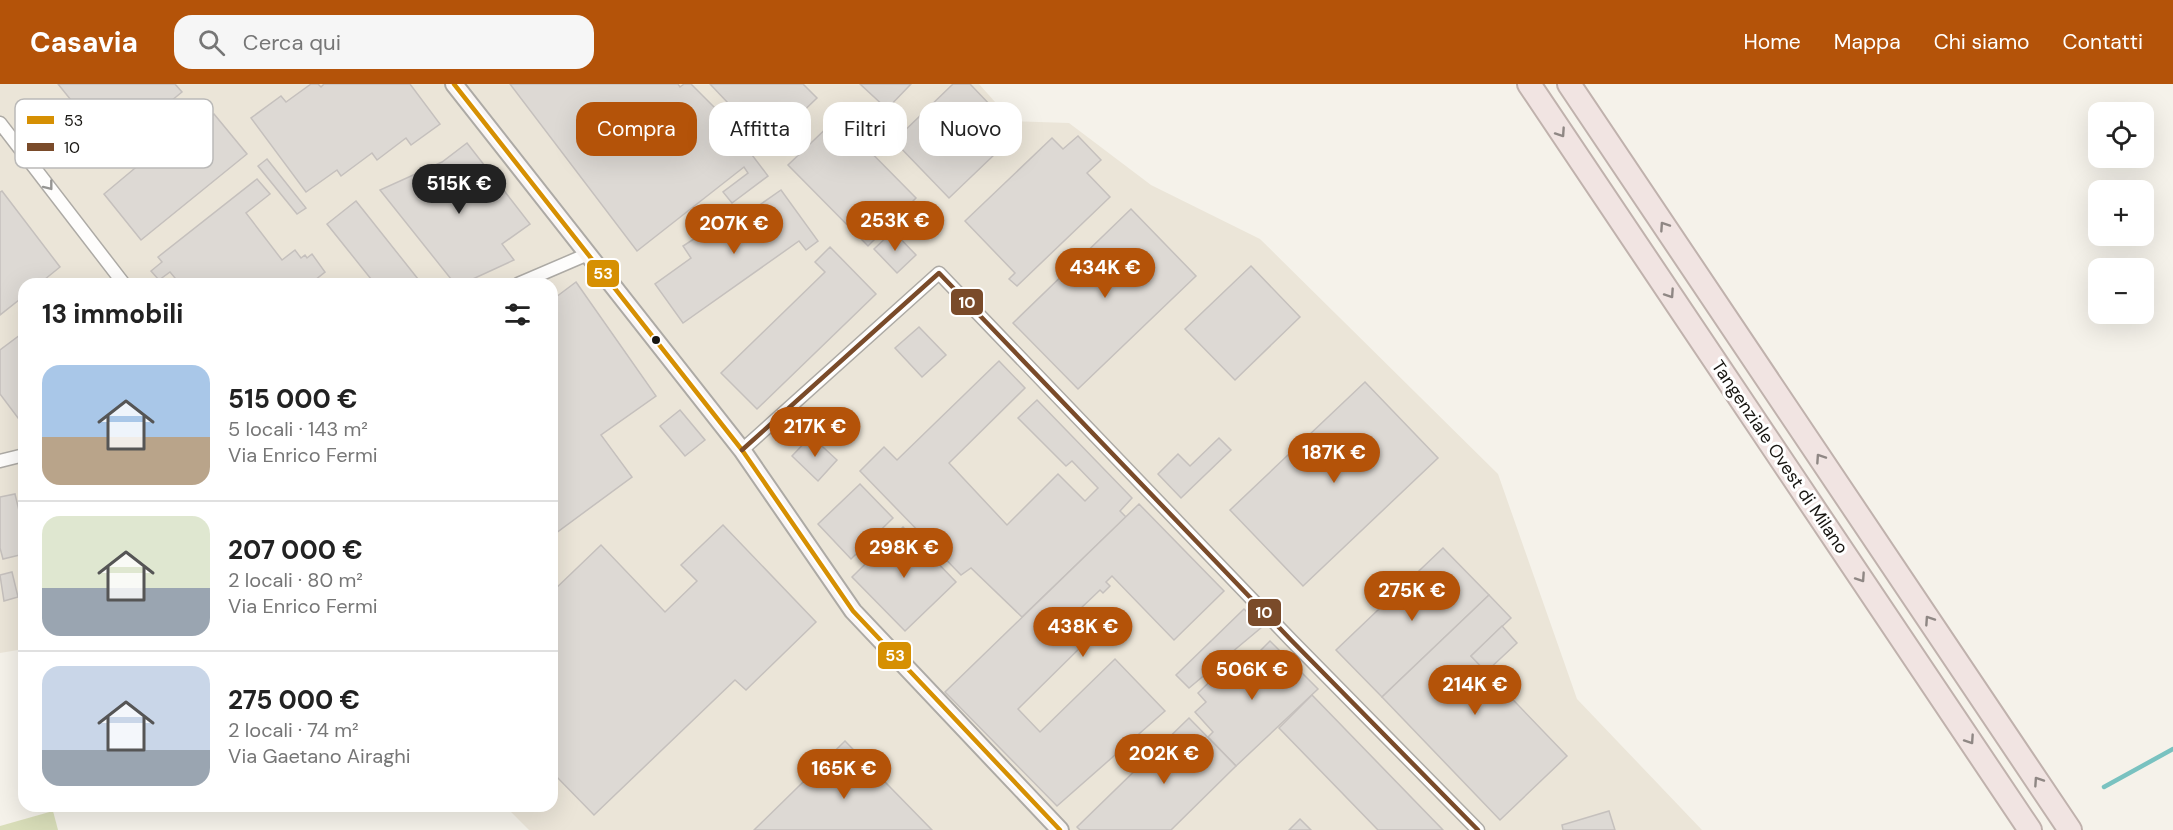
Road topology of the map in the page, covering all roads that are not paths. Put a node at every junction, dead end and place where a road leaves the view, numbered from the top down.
1 (454, 84) edge
2 (1529, 84) edge
3 (1569, 84) edge
4 (0, 123) edge
5 (15, 142) edge
6 (35, 168) edge
7 (588, 254) junction
8 (119, 278) edge
9 (532, 278) edge
10 (742, 450) junction
11 (18, 456) edge
12 (0, 461) edge
13 (1060, 830) edge
14 (1478, 830) edge
15 (2030, 830) edge
16 (2070, 830) edge

1 - 7 street
2 -> 15 highway, Tangenziale Ovest di Milano
16 -> 3 highway, Tangenziale Ovest di Milano
4 -> 5 street
6 -> 8 street
7 - 9 street
7 - 10 street
10 - 13 street
10 - 14 street
11 - 12 street

